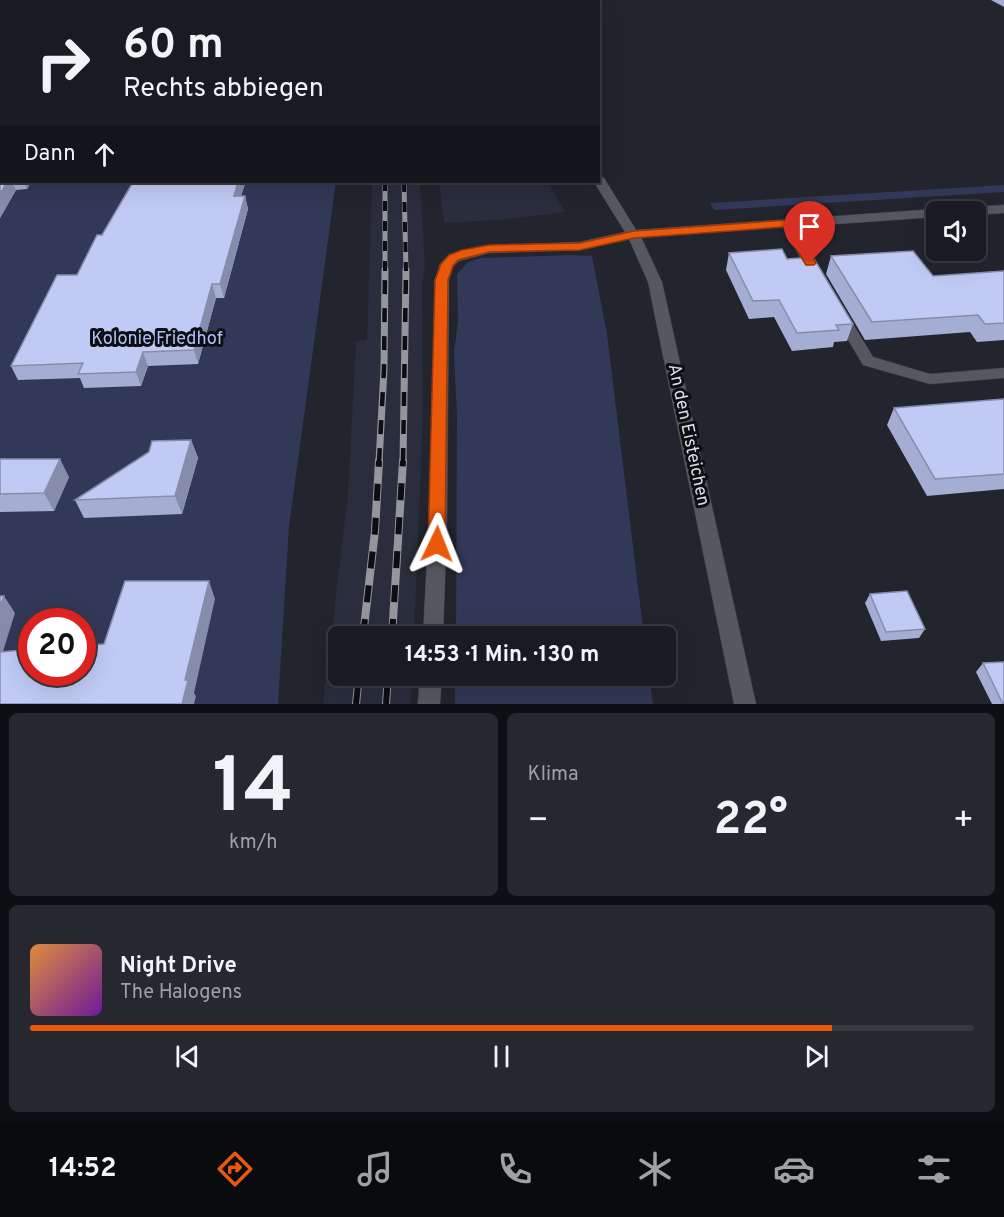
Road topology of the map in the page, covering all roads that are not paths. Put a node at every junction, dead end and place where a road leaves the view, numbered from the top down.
1 (600, 181) edge
2 (1004, 209) edge
3 (986, 210) edge
4 (926, 214) edge
5 (787, 223) junction
6 (634, 234) junction
7 (1004, 373) edge
8 (433, 626) edge
9 (430, 686) edge
10 (429, 704) edge
11 (745, 704) edge

1 - 6 street, An den Eisteichen
2 - 3 street
4 - 5 street
5 - 6 street
5 - 7 street
6 - 8 street
6 - 11 street, An den Eisteichen
9 - 10 street

